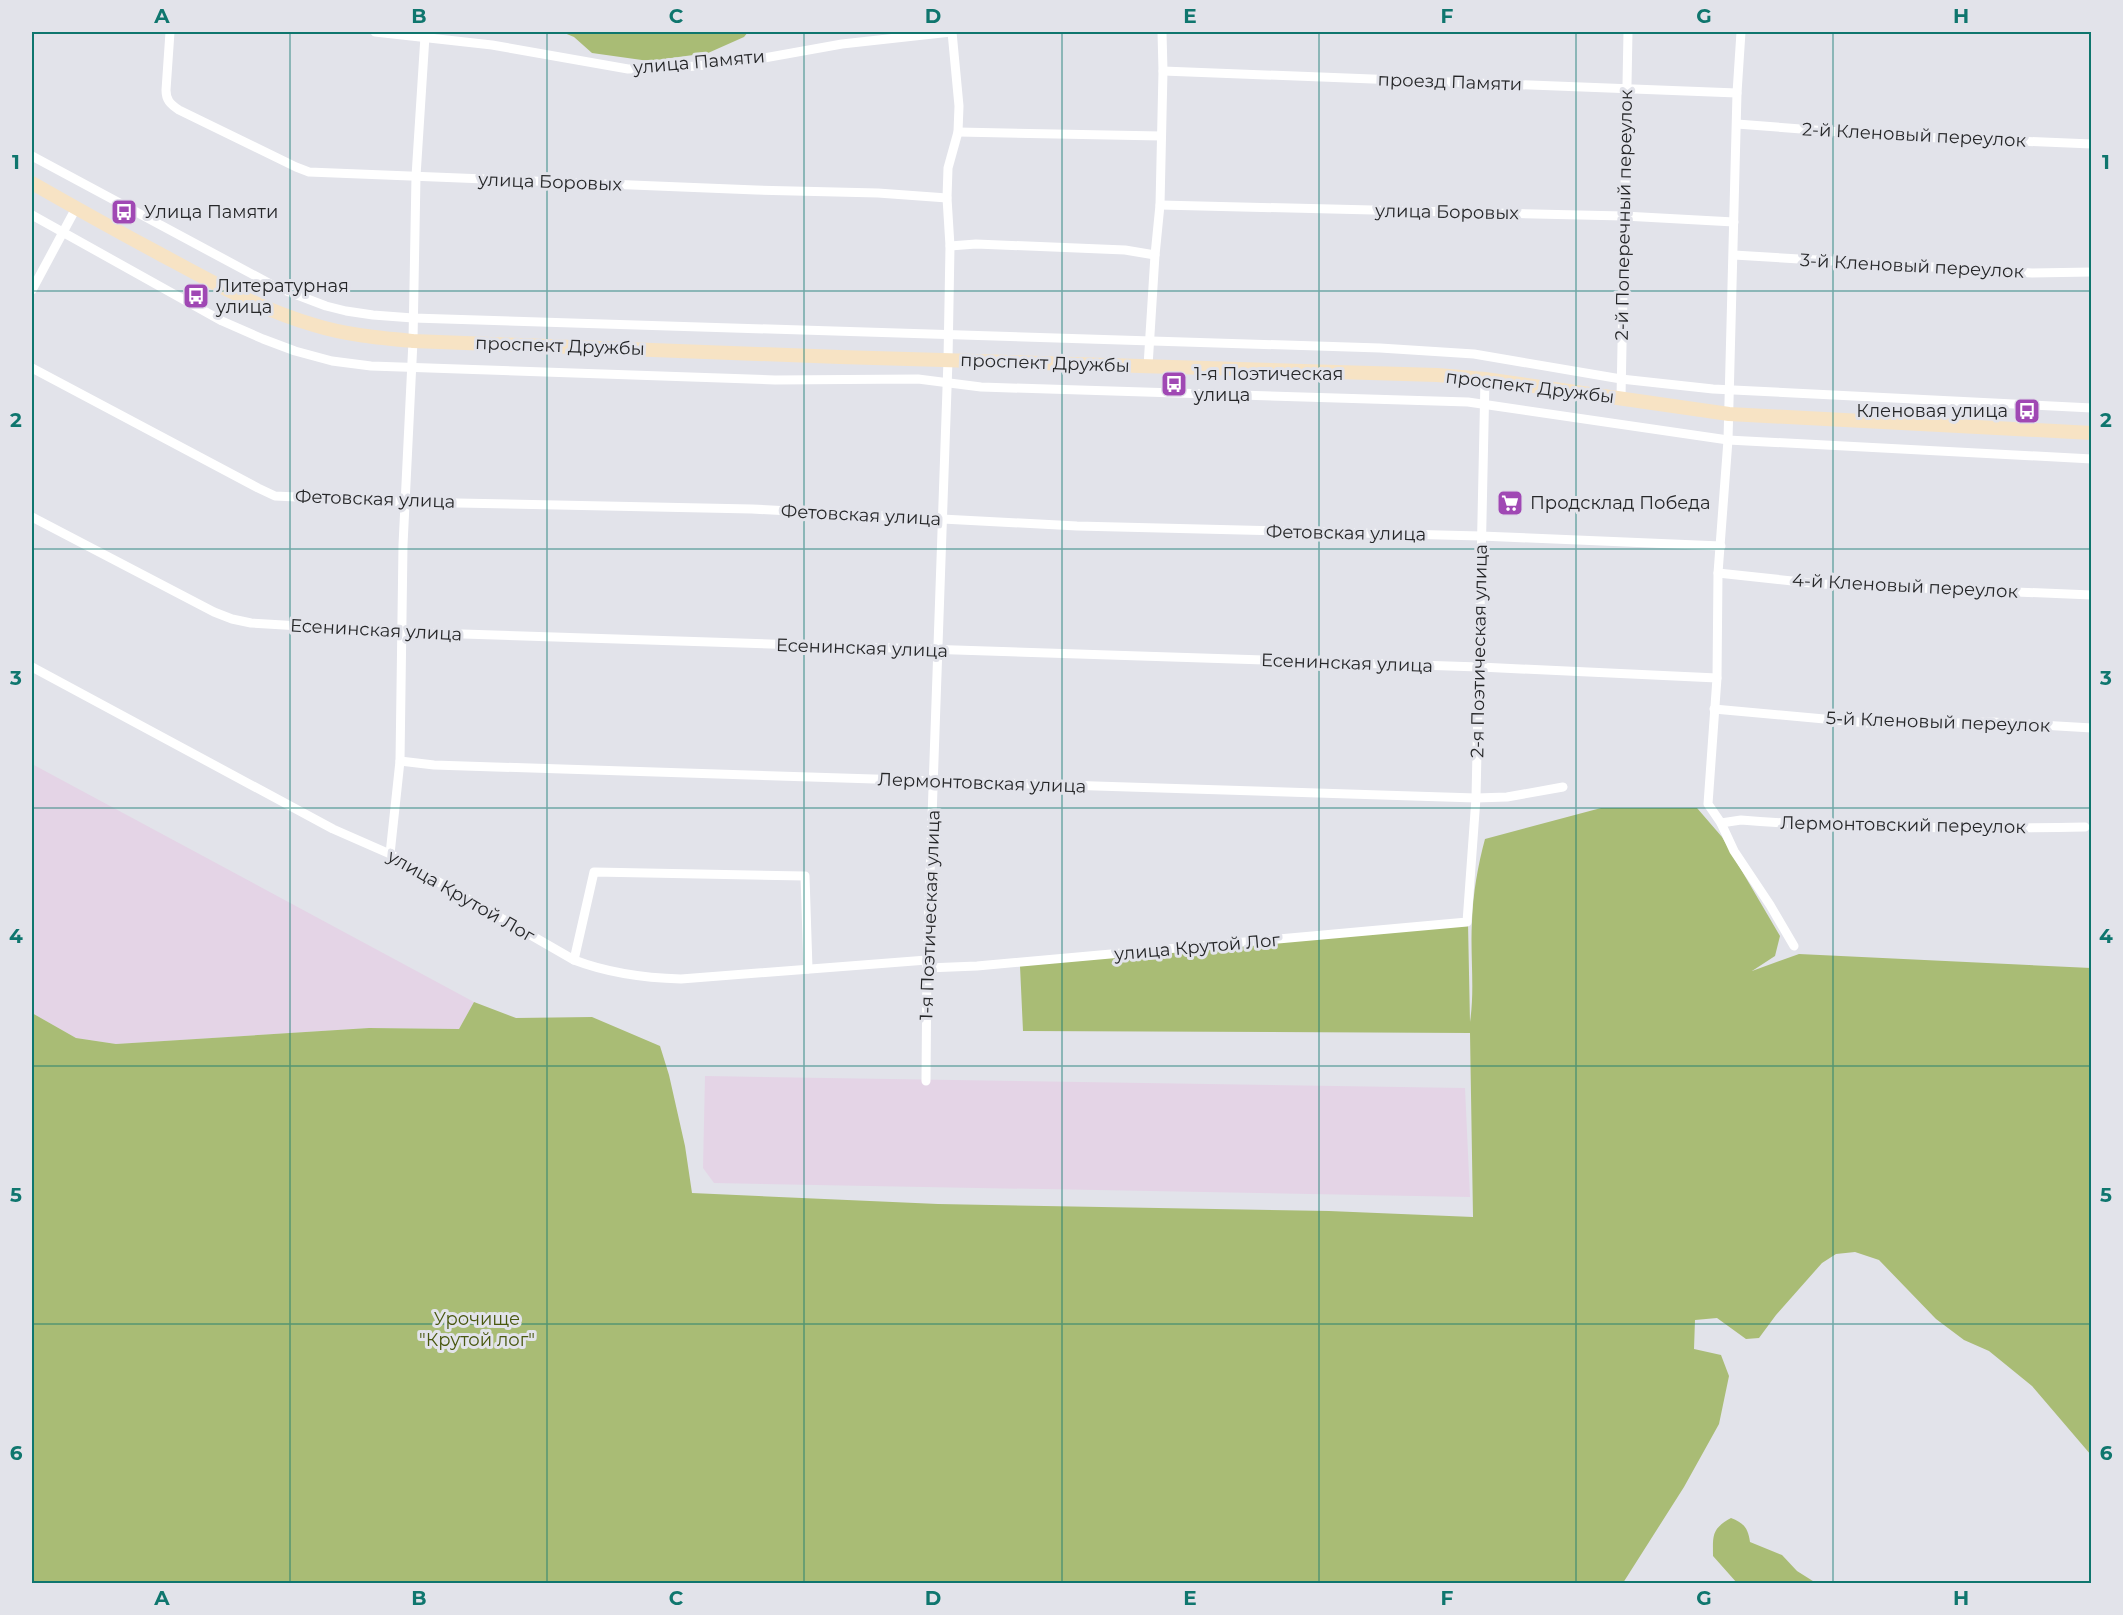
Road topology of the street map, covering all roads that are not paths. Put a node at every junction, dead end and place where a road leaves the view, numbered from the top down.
1 (171, 32) edge
2 (375, 32) edge
3 (952, 32) edge
4 (1162, 32) edge
5 (1628, 32) edge
6 (1741, 32) edge
7 (425, 36) junction
8 (1163, 71) junction
9 (1626, 88) junction
10 (1737, 93) junction
11 (1737, 124) junction
12 (957, 132) junction
13 (1161, 136) junction
14 (2091, 144) edge
15 (32, 156) edge
16 (416, 177) junction
17 (32, 183) edge
18 (947, 198) junction
19 (1160, 205) junction
20 (76, 208) junction
21 (32, 216) edge
22 (1624, 216) junction
23 (1734, 222) junction
24 (63, 232) junction
25 (950, 246) junction
26 (1155, 255) junction
27 (1734, 255) junction
28 (2091, 272) edge
29 (32, 290) edge
30 (412, 318) junction
31 (949, 334) junction
32 (413, 341) junction
33 (1150, 341) junction
34 (948, 360) junction
35 (1148, 366) junction
36 (32, 368) edge
37 (411, 369) junction
38 (1485, 379) junction
39 (1621, 379) junction
40 (947, 382) junction
41 (1729, 390) junction
42 (1621, 398) junction
43 (1484, 404) junction
44 (2091, 408) edge
45 (1729, 414) junction
46 (2091, 433) edge
47 (1728, 440) junction
48 (2091, 459) edge
49 (405, 502) junction
50 (32, 517) edge
51 (943, 519) junction
52 (1482, 536) junction
53 (1721, 546) junction
54 (1718, 573) junction
55 (2091, 595) edge
56 (401, 632) junction
57 (939, 650) junction
58 (1480, 667) junction
59 (32, 668) edge
60 (1717, 678) junction
61 (1714, 709) junction
62 (2091, 728) edge
63 (400, 761) junction
64 (934, 782) junction
65 (1563, 787) dead end
66 (1476, 798) junction
67 (1721, 823) junction
68 (2085, 827) dead end
69 (390, 854) junction
70 (1467, 922) joint
71 (1794, 946) dead end
72 (574, 960) junction
73 (927, 964) junction
74 (808, 969) junction
75 (926, 1081) dead end

1 - 16 street, улица Боровых
2 - 7 street, улица Памяти
3 - 7 street, улица Памяти
3 - 12 street, 1-я Поэтическая улица
4 - 8 street
5 - 9 street, 2-й Поперечный переулок
6 - 10 street
7 - 16 street
8 - 9 street, проезд Памяти
8 - 13 street
9 - 10 street, проезд Памяти
9 - 22 street, 2-й Поперечный переулок
10 - 11 street
11 - 14 street, 2-й Кленовый переулок
11 - 23 street
12 - 13 street
12 - 18 street, 1-я Поэтическая улица
13 - 19 street
15 - 30 street
16 - 18 street, улица Боровых
16 - 30 street
17 - 20 main road, проспект Дружбы
18 - 25 street, 1-я Поэтическая улица
19 - 22 street, улица Боровых
19 - 26 street
20 - 24 street
20 - 32 main road, проспект Дружбы
21 - 24 street
22 - 23 street, улица Боровых
22 - 39 street, 2-й Поперечный переулок
23 - 27 street
24 - 29 street
24 - 37 street
25 - 26 street
25 - 31 street, 1-я Поэтическая улица
26 - 33 street
27 - 28 street, 3-й Кленовый переулок
27 - 41 street
30 - 31 street
30 - 32 street
31 - 33 street
31 - 34 street, 1-я Поэтическая улица
32 - 34 main road, проспект Дружбы
32 - 37 street
33 - 35 street
33 - 39 street
34 - 35 main road, проспект Дружбы
34 - 40 street, 1-я Поэтическая улица
35 - 38 main road, проспект Дружбы
36 - 49 street, Фетовская улица
37 - 40 street
37 - 49 street
38 - 42 main road, проспект Дружбы
38 - 43 street, 2-я Поэтическая улица
39 - 41 street
39 - 42 street, 2-й Поперечный переулок
40 - 43 street
40 - 51 street, 1-я Поэтическая улица
41 - 44 street
41 - 45 street
42 - 45 main road, проспект Дружбы
43 - 47 street
43 - 52 street, 2-я Поэтическая улица
45 - 46 main road, проспект Дружбы
45 - 47 street
47 - 48 street
47 - 53 street
49 - 51 street, Фетовская улица
49 - 56 street
50 - 56 street, Есенинская улица
51 - 52 street, Фетовская улица
51 - 57 street, 1-я Поэтическая улица
52 - 53 street, Фетовская улица
52 - 58 street, 2-я Поэтическая улица
53 - 54 street
54 - 55 street, 4-й Кленовый переулок
54 - 60 street
56 - 57 street, Есенинская улица
56 - 63 street
57 - 58 street, Есенинская улица
57 - 64 street, 1-я Поэтическая улица
58 - 60 street, Есенинская улица
58 - 66 street, 2-я Поэтическая улица
59 - 69 street, улица Крутой Лог
60 - 61 street
61 - 62 street, 5-й Кленовый переулок
61 - 67 street
63 - 64 street, Лермонтовская улица
63 - 69 street
64 - 66 street, Лермонтовская улица
64 - 73 street, 1-я Поэтическая улица
65 - 66 street, Лермонтовская улица
66 - 70 street, 2-я Поэтическая улица
67 - 68 street, Лермонтовский переулок
67 - 71 street
69 - 72 street, улица Крутой Лог
70 - 73 street, улица Крутой Лог
72 - 74 street, улица Крутой Лог
72 - 74 street
73 - 74 street, улица Крутой Лог
73 - 75 street, 1-я Поэтическая улица

